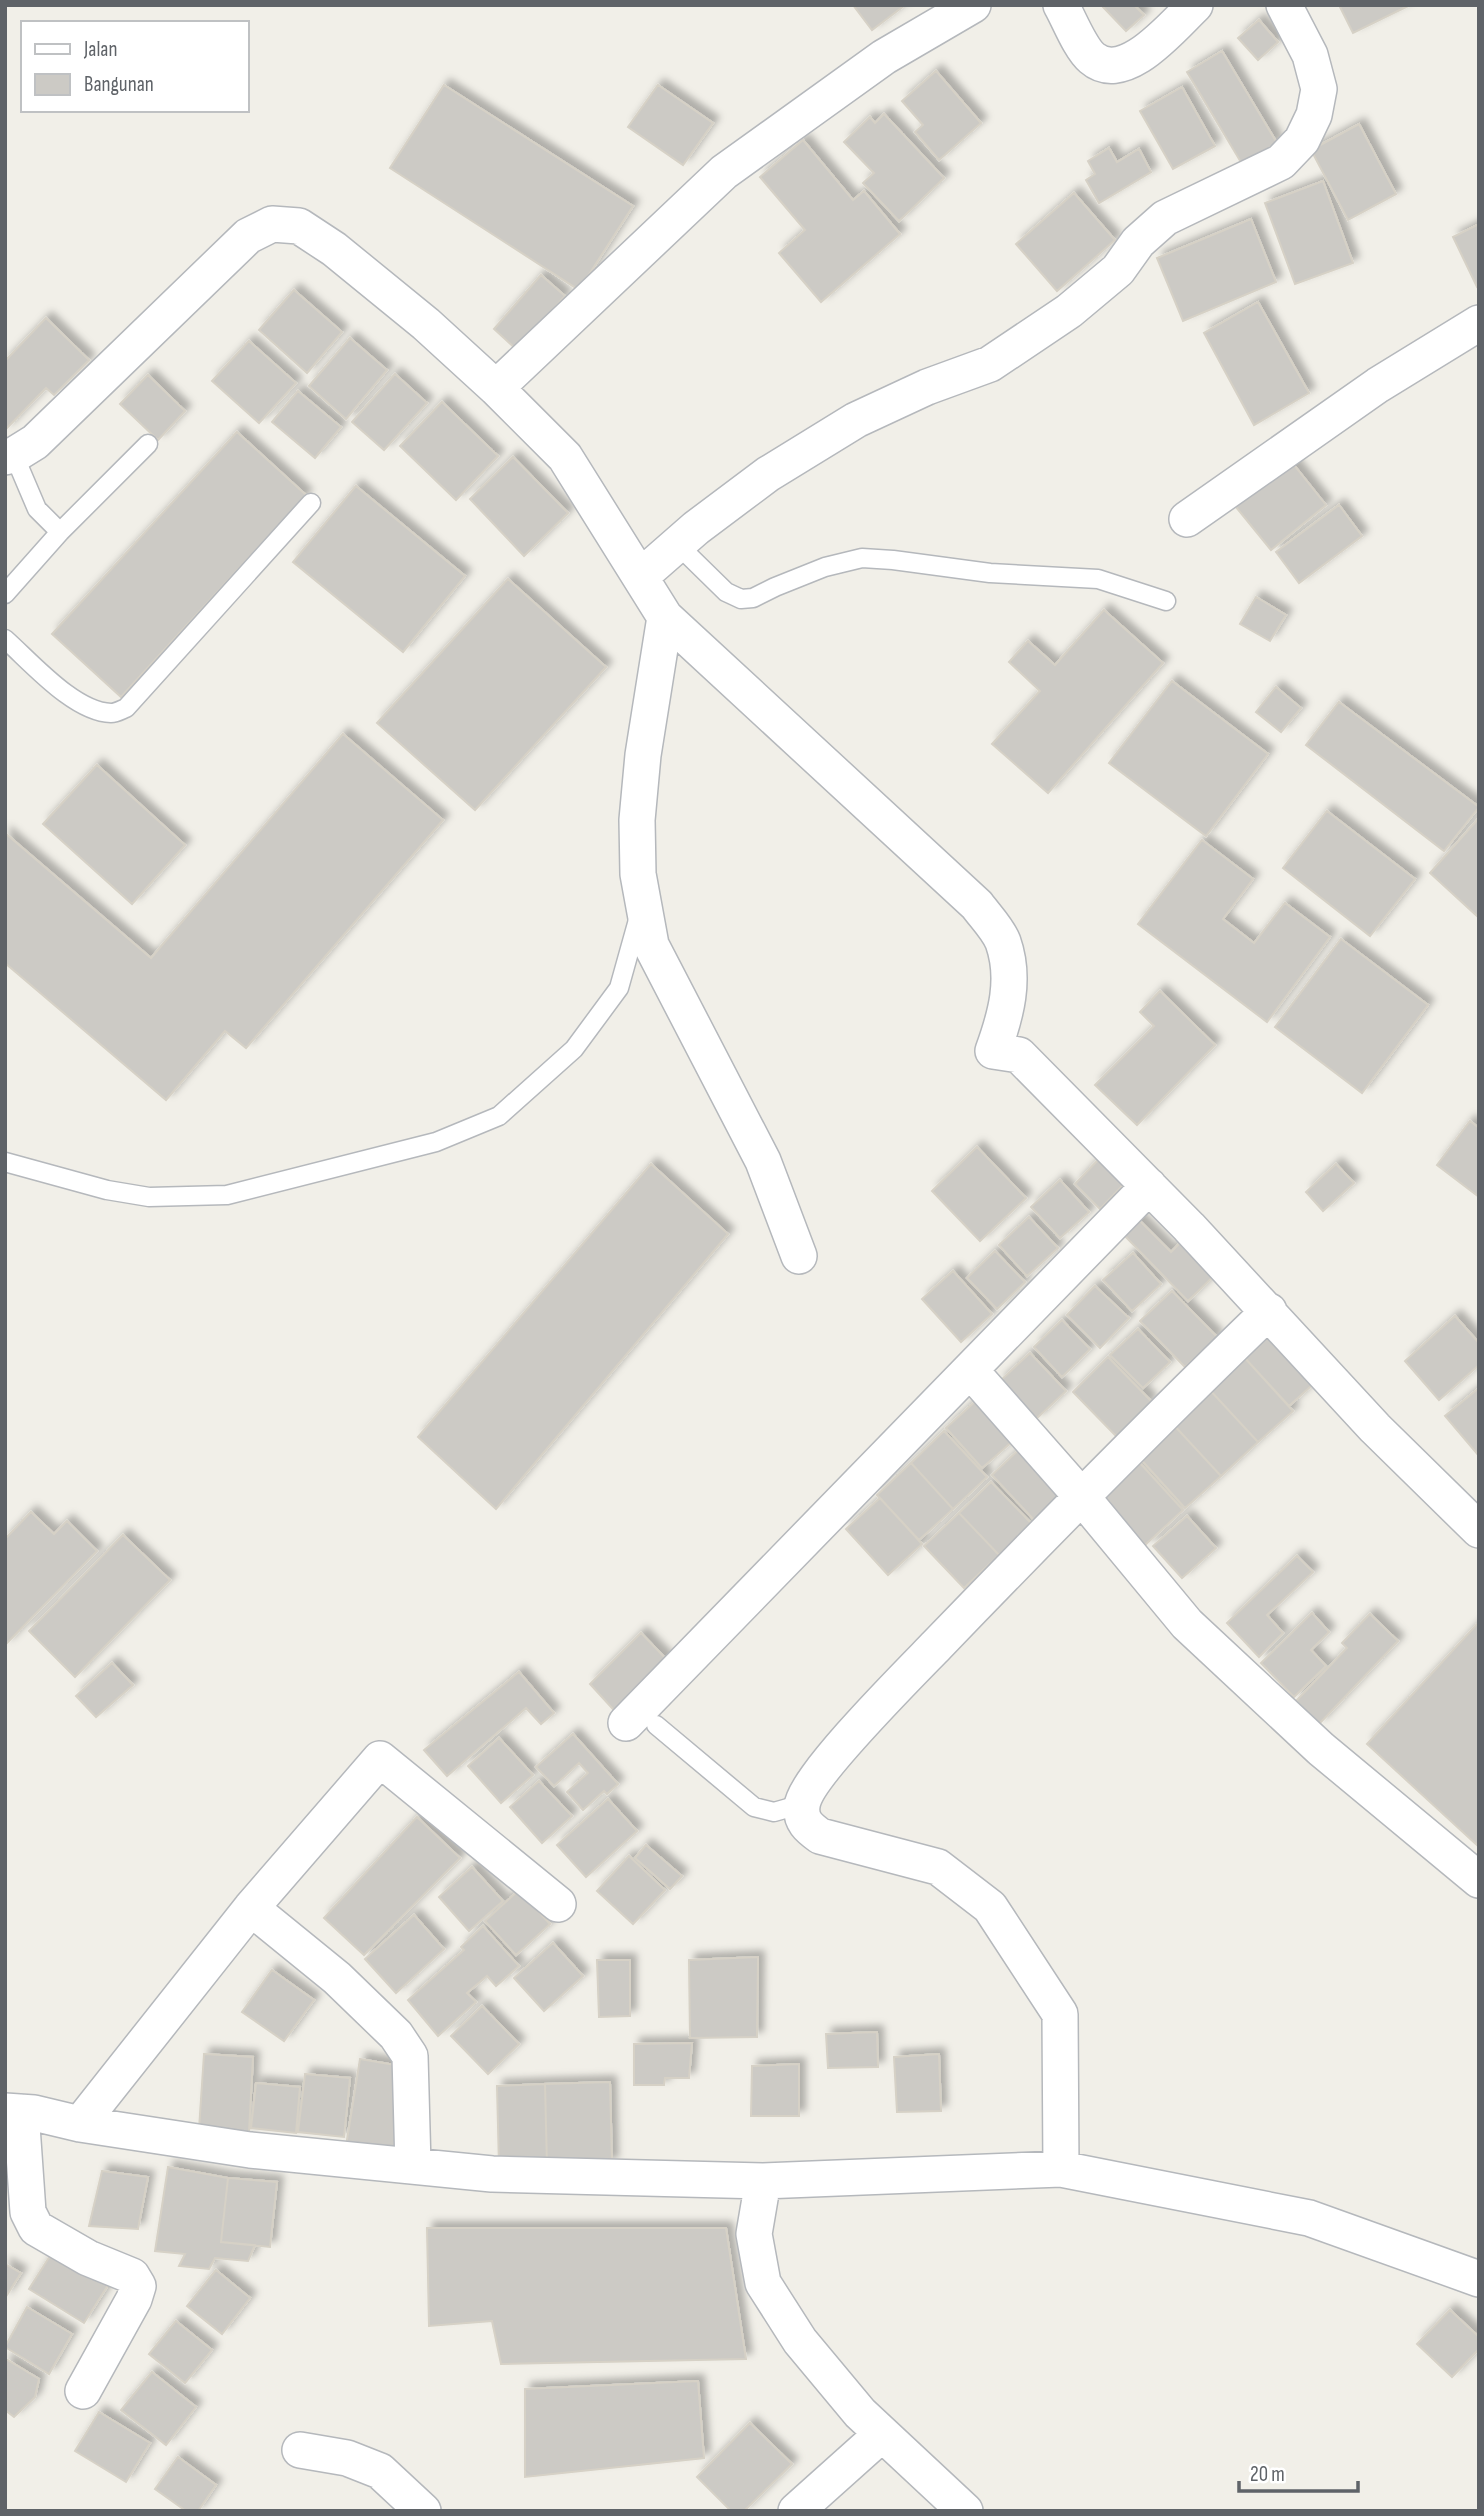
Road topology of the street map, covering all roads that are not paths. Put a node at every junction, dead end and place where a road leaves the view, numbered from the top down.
1 (973, 5) edge
2 (1061, 5) edge
3 (1195, 5) edge
4 (1284, 5) edge
5 (1479, 323) edge
6 (496, 388) junction
7 (148, 444) dead end
8 (10, 456) edge
9 (311, 503) dead end
10 (1186, 519) dead end
11 (60, 532) junction
12 (678, 545) junction
13 (640, 577) junction
14 (5, 594) edge
15 (1166, 601) dead end
16 (665, 617) junction
17 (5, 639) edge
18 (643, 903) junction
19 (5, 1161) edge
20 (1149, 1186) junction
21 (799, 1256) dead end
22 (1269, 1311) junction
23 (970, 1370) junction
24 (1081, 1496) junction
25 (1479, 1530) edge
26 (641, 1724) joint
27 (802, 1804) junction
28 (1479, 1880) edge
29 (558, 1904) dead end
30 (251, 1908) junction
31 (13, 2111) edge
32 (80, 2124) junction
33 (413, 2166) junction
34 (1061, 2169) junction
35 (763, 2181) junction
36 (15, 2187) edge
37 (1479, 2279) edge
38 (83, 2391) dead end
39 (882, 2434) junction
40 (300, 2450) dead end
41 (423, 2511) edge
42 (796, 2511) edge
43 (965, 2511) edge

1 - 6 street
2 - 3 street
4 - 12 street
5 - 10 street
6 - 8 street
6 - 13 street
7 - 11 lane
8 - 11 lane
9 - 17 lane
11 - 14 lane
12 - 13 street
12 - 15 lane
13 - 16 street
16 - 18 street
16 - 20 street
18 - 19 lane
18 - 21 street
20 - 22 street
20 - 23 street
22 - 24 street
22 - 25 street
23 - 24 street
23 - 26 street
24 - 27 street
24 - 28 street
26 - 27 lane
27 - 34 street
29 - 30 street
30 - 32 street
30 - 33 street
31 - 32 street
31 - 36 street
32 - 33 street
33 - 35 street
34 - 35 street
34 - 37 street
35 - 39 street
36 - 38 street
39 - 42 street
39 - 43 street
40 - 41 street

